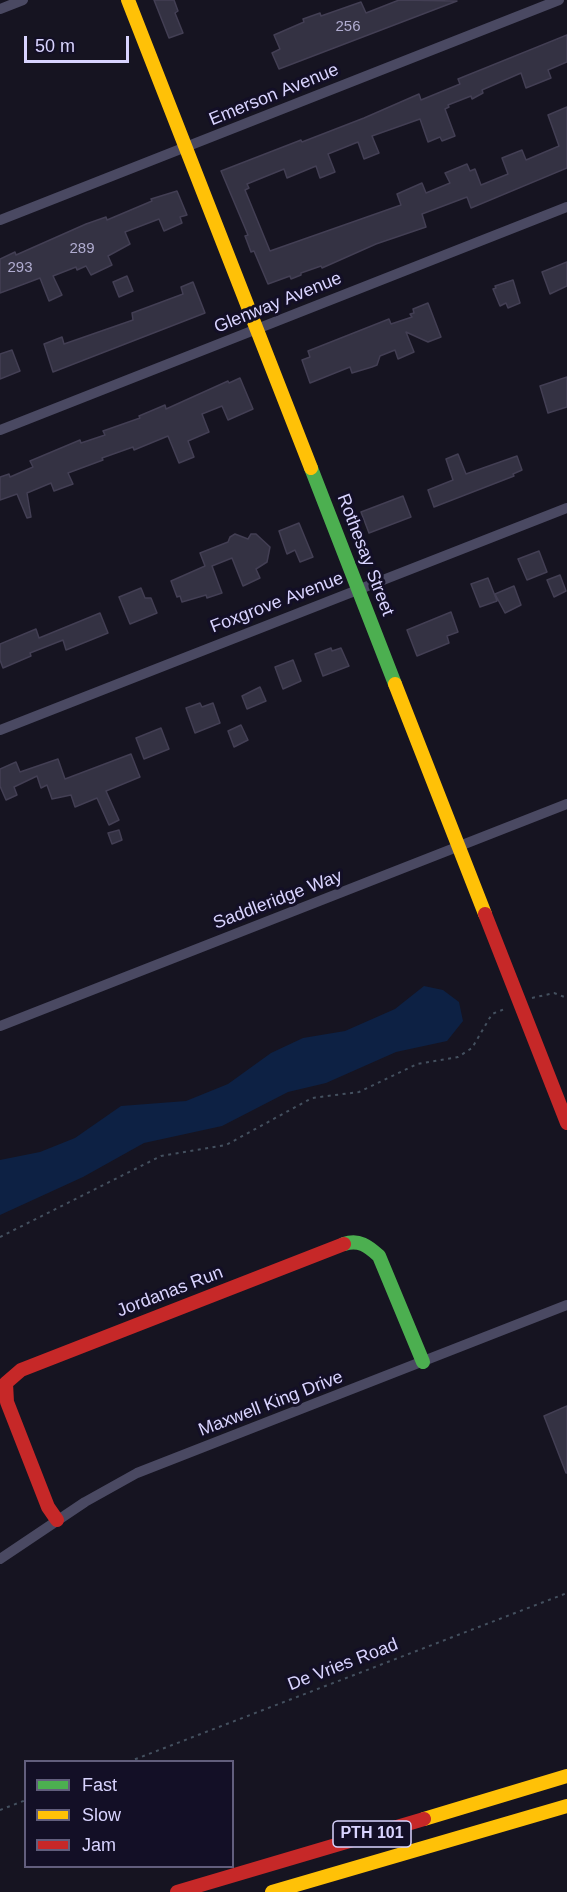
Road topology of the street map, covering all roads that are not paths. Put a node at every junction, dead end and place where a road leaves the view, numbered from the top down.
1 (23, 0) edge
2 (128, 0) edge
3 (559, 0) edge
4 (0, 9) edge
5 (186, 148) junction
6 (567, 207) edge
7 (0, 220) edge
8 (257, 329) junction
9 (0, 430) edge
10 (567, 508) edge
11 (359, 589) junction
12 (0, 730) edge
13 (567, 804) edge
14 (458, 847) junction
15 (0, 1026) edge
16 (567, 1123) edge
17 (567, 1305) edge
18 (423, 1362) junction
19 (57, 1520) junction
20 (0, 1559) edge
21 (567, 1776) edge
22 (567, 1806) edge
23 (177, 1892) edge
24 (272, 1892) edge

1 - 4 street
2 - 5 main road, Rothesay Street
3 - 5 street, Emerson Avenue
5 - 7 street, Emerson Avenue
5 - 8 main road, Rothesay Street
6 - 8 street, Glenway Avenue
8 - 9 street, Glenway Avenue
8 - 11 main road, Rothesay Street
10 - 11 street, Foxgrove Avenue
11 - 12 street, Foxgrove Avenue
11 - 14 main road, Rothesay Street
13 - 14 street, Saddleridge Way
14 - 15 street, Saddleridge Way
14 - 16 main road, Rothesay Street
17 - 18 street, Maxwell King Drive
18 - 19 street, Maxwell King Drive
18 - 19 main road, Jordanas Run
19 - 20 street, Maxwell King Drive
21 - 23 main road, PTH 101
22 - 24 main road, PTH 101

